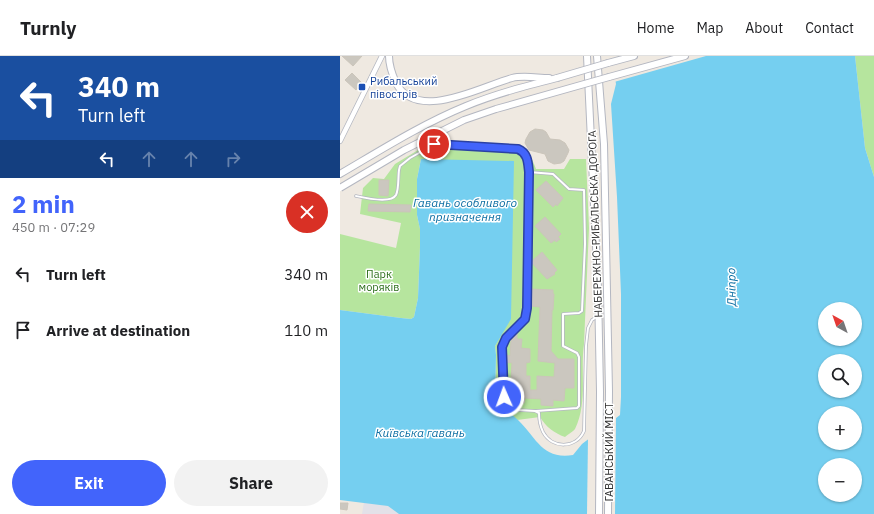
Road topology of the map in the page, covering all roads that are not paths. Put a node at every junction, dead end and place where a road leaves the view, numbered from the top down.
1 (382, 56) edge
2 (389, 56) edge
3 (588, 56) edge
4 (597, 56) edge
5 (634, 56) edge
6 (685, 56) edge
7 (557, 78) junction
8 (340, 141) edge
9 (529, 172) junction
10 (340, 174) edge
11 (340, 188) edge
12 (356, 196) dead end
13 (599, 316) junction
14 (609, 391) joint
15 (600, 392) joint
16 (535, 411) junction
17 (599, 514) edge
18 (608, 514) edge

1 - 8 street
2 - 7 main road
3 - 13 main road, НАБЕРЕЖНО-РИБАЛЬСЬКА ДОРОГА
4 - 14 main road, НАБЕРЕЖНО-РИБАЛЬСЬКА ДОРОГА
5 - 7 main road, bridge
6 - 11 main road, bridge
7 - 10 main road
9 - 12 lane
9 - 16 lane
9 - 16 lane
13 - 15 main road, НАБЕРЕЖНО-РИБАЛЬСЬКА ДОРОГА
13 - 16 lane
14 - 18 main road, ГАВАНСЬКИЙ МІСТ
15 - 17 main road, ГАВАНСЬКИЙ МІСТ

